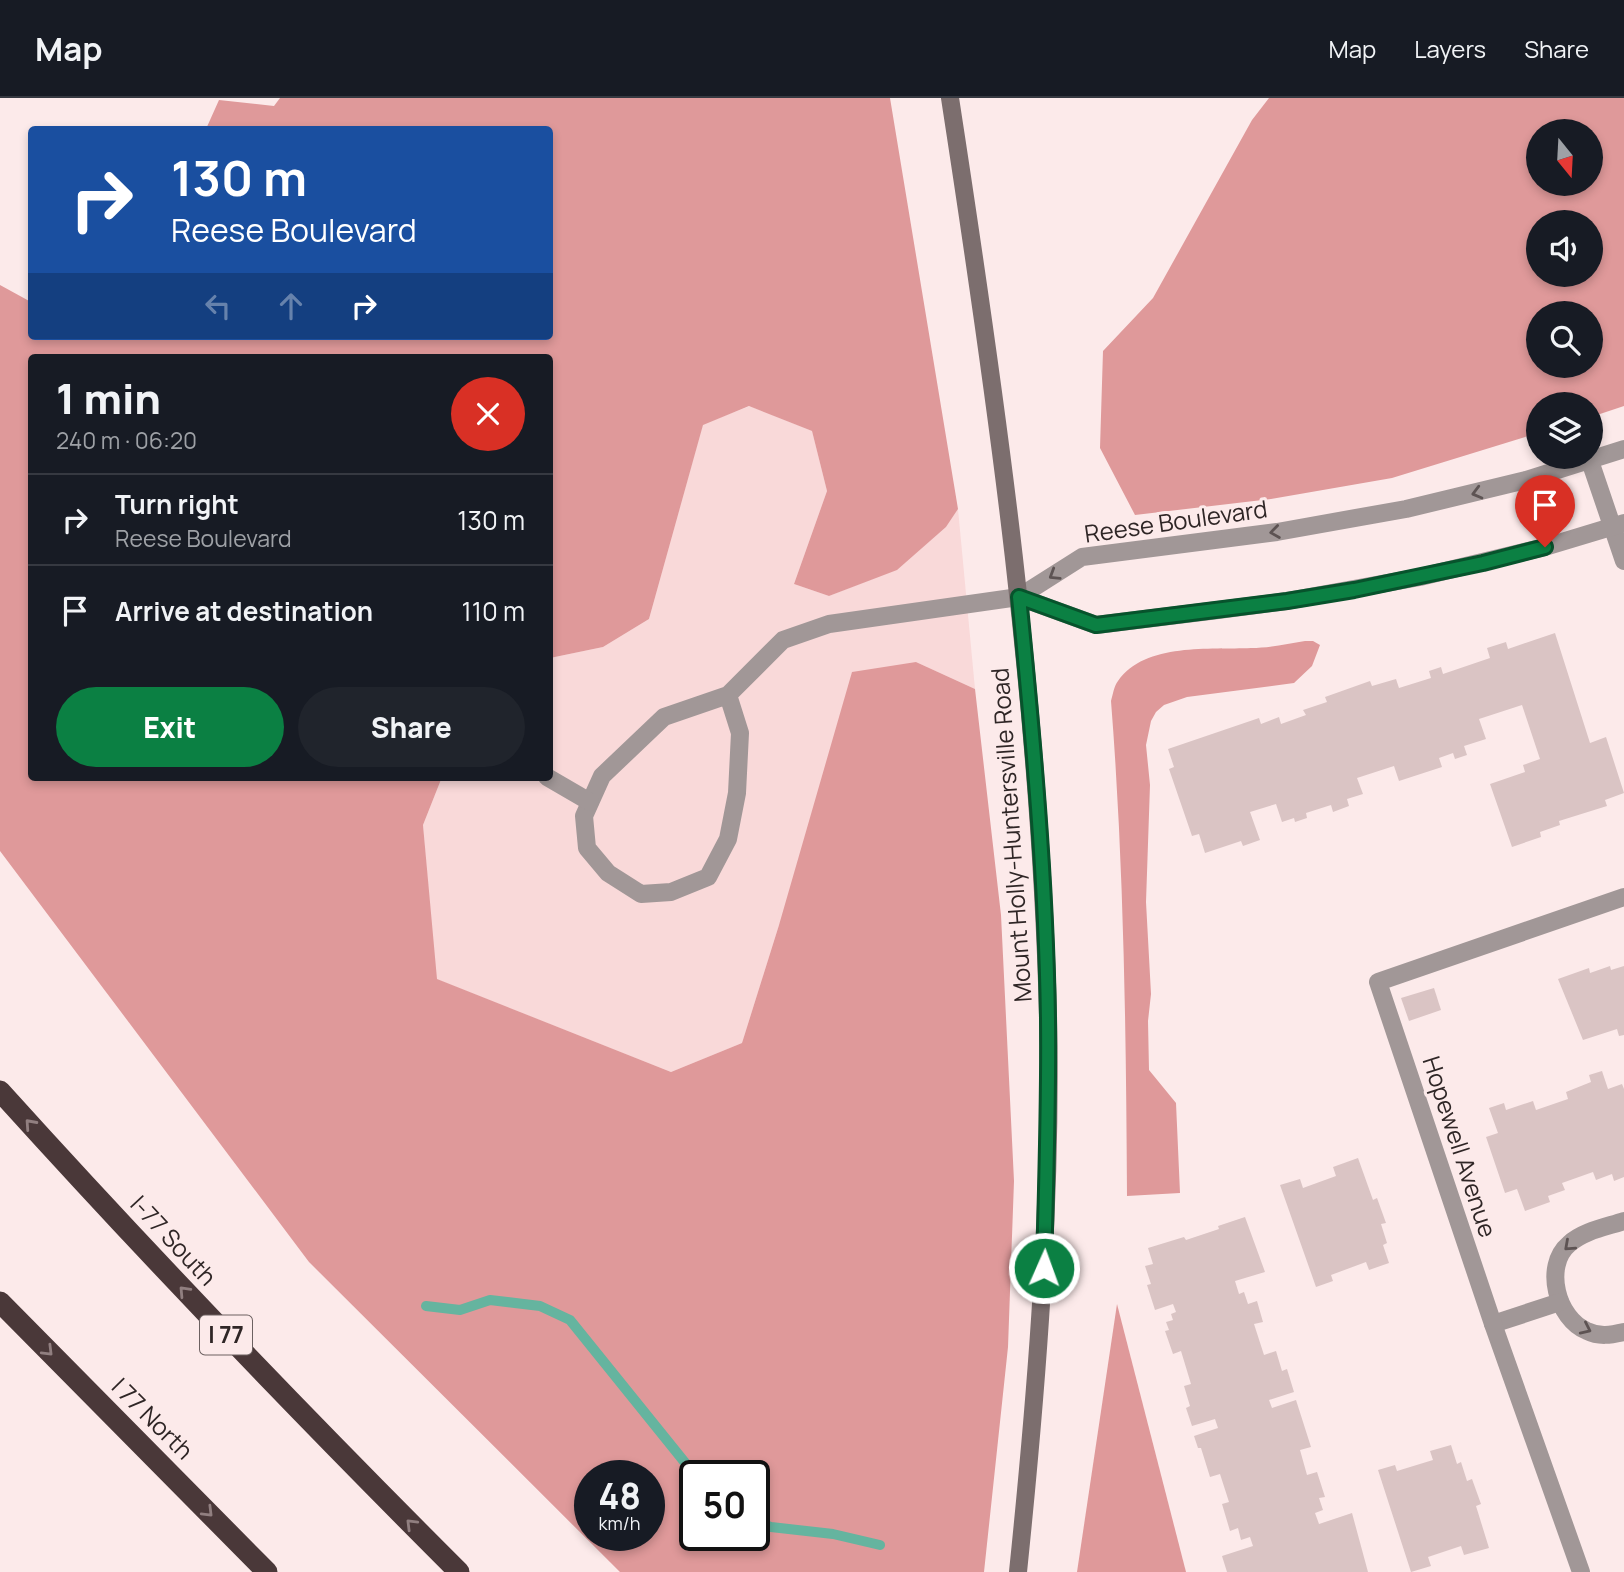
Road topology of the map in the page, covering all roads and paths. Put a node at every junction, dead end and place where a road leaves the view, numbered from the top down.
1 (950, 98) edge
2 (1624, 449) edge
3 (1603, 456) edge
4 (1562, 469) edge
5 (1594, 469) edge
6 (1618, 525) edge
7 (1624, 561) edge
8 (1019, 597) junction
9 (727, 695) junction
10 (553, 780) edge
11 (590, 802) junction
12 (1624, 897) edge
13 (0, 1091) edge
14 (1624, 1221) edge
15 (0, 1302) edge
16 (1560, 1302) junction
17 (1493, 1324) junction
18 (1624, 1332) edge
19 (267, 1572) edge
20 (460, 1572) edge
21 (1018, 1572) edge
22 (1581, 1572) edge

1 - 8 main road, Mount Holly-Huntersville Road
2 - 3 street, Reese Boulevard
4 -> 8 street, Reese Boulevard
5 - 6 street
6 - 7 street
6 - 8 street
8 - 9 street
8 - 21 main road, Mount Holly-Huntersville Road
9 - 11 street
9 - 11 street
10 - 11 street
12 - 17 street, Hopewell Avenue
20 -> 13 highway, I-77 South / I 77
14 -> 16 street
15 -> 19 highway, I 77 North
16 - 17 street
16 -> 18 street
17 - 22 street, Hopewell Avenue

